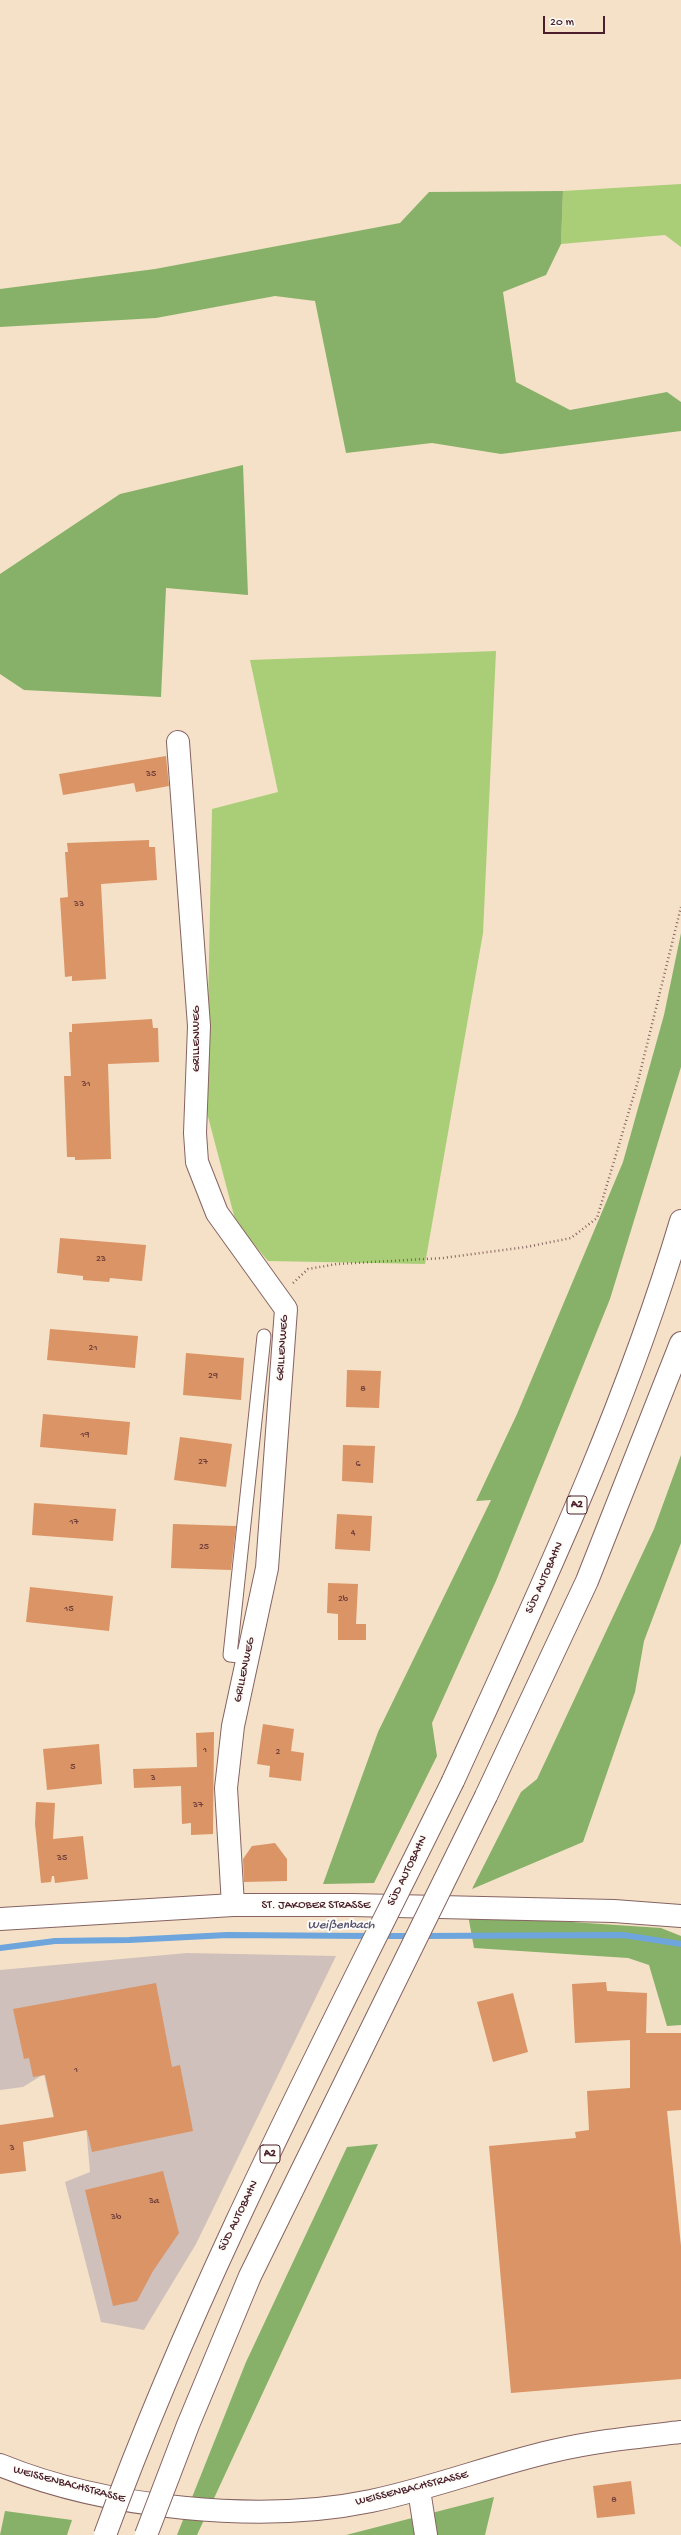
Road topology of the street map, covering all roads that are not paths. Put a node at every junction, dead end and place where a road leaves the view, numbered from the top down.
1 (178, 742) dead end
2 (681, 1220) edge
3 (264, 1336) dead end
4 (681, 1343) edge
5 (249, 1657) junction
6 (233, 1905) junction
7 (681, 1916) edge
8 (0, 1919) edge
9 (681, 2432) edge
10 (0, 2465) edge
11 (419, 2490) junction
12 (105, 2535) edge
13 (146, 2535) edge
14 (426, 2535) edge

1 - 5 main road, GRILLENWEG
2 - 12 main road, SÜD AUTOBAHN / A2, bridge
3 - 5 lane
4 - 13 main road, bridge
5 - 6 main road, GRILLENWEG
6 - 7 main road, ST. JAKOBER STRASSE
6 - 8 main road, ST. JAKOBER STRASSE
9 - 11 main road, WEISSENBACHSTRASSE
10 - 11 main road, WEISSENBACHSTRASSE
11 - 14 main road

